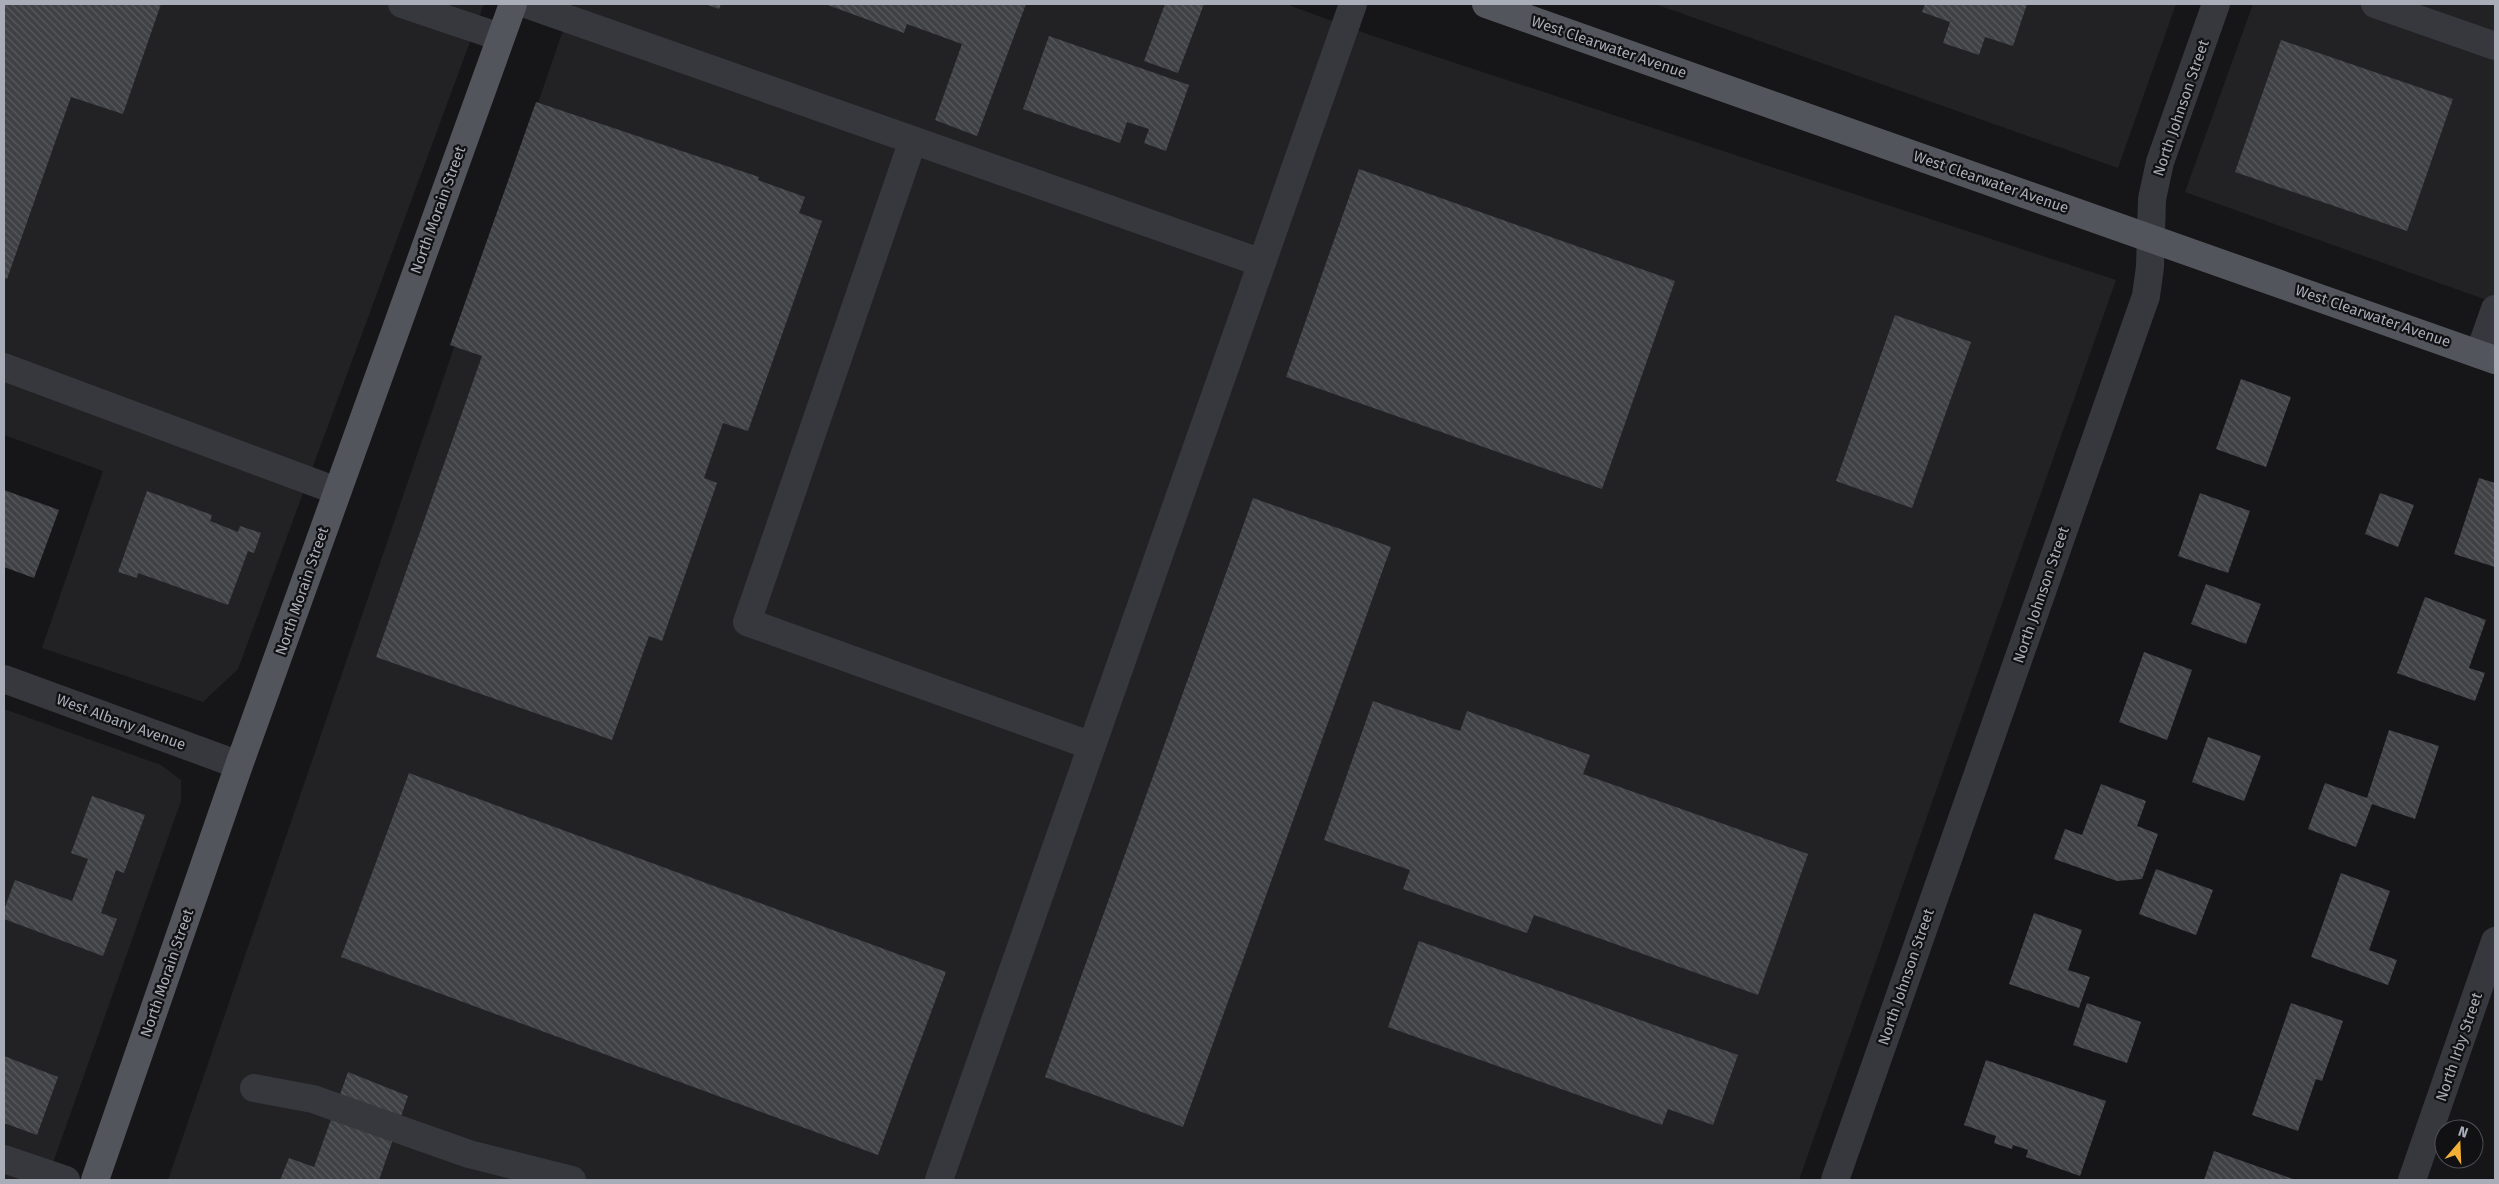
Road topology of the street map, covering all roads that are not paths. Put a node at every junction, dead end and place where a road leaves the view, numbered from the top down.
1 (402, 4) edge
2 (512, 4) edge
3 (526, 4) edge
4 (1353, 4) edge
5 (1486, 4) edge
6 (2216, 4) edge
7 (2375, 4) edge
8 (500, 37) junction
9 (2495, 46) edge
10 (913, 140) junction
11 (2150, 238) junction
12 (1262, 263) junction
13 (2495, 309) edge
14 (2487, 357) edge
15 (4, 367) edge
16 (337, 491) junction
17 (4, 680) edge
18 (1092, 746) junction
19 (239, 765) junction
20 (2495, 941) edge
21 (254, 1088) dead end
22 (4, 1159) edge
23 (66, 1180) edge
24 (95, 1180) edge
25 (572, 1180) edge
26 (939, 1180) edge
27 (1835, 1180) edge
28 (2412, 1180) edge

1 - 8 street
2 - 8 main road, North Morain Street
3 - 10 street
4 - 12 street
5 - 11 main road, West Clearwater Avenue
6 - 11 street, North Johnson Street
7 - 9 street
8 - 16 main road, North Morain Street
10 - 12 street
10 - 18 street
11 - 14 main road, West Clearwater Avenue
11 - 27 street, North Johnson Street
12 - 18 street
13 - 14 street
15 - 16 street
16 - 19 main road, North Morain Street
17 - 19 street, West Albany Avenue
18 - 26 street
19 - 24 main road, North Morain Street
20 - 28 street, North Irby Street
21 - 25 street
22 - 23 street

